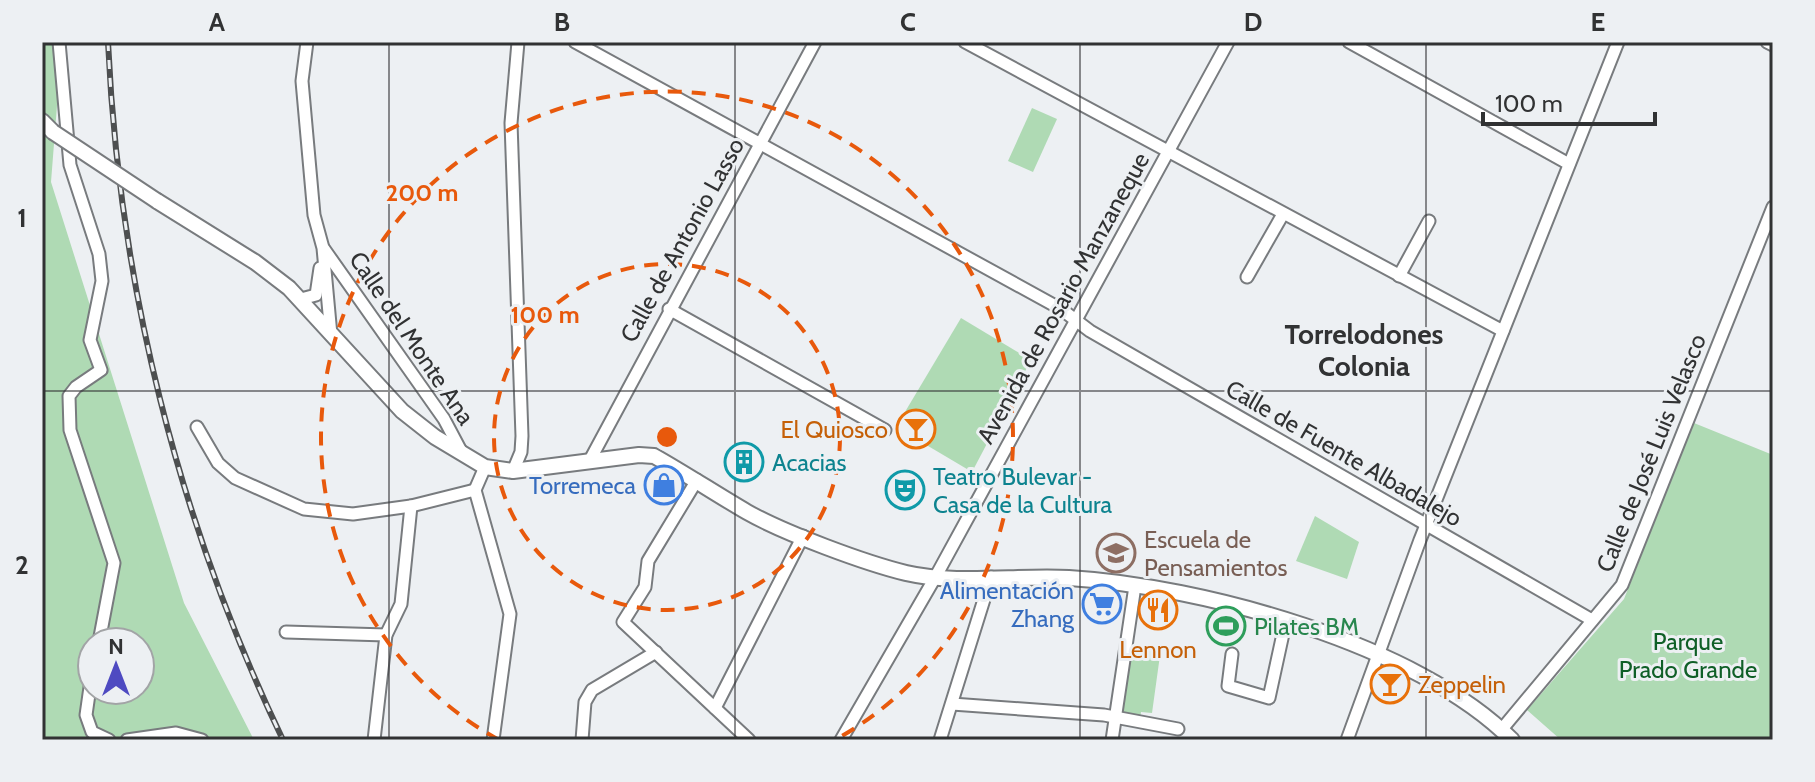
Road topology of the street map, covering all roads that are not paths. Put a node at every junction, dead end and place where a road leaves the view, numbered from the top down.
1 (59, 42) edge
2 (307, 42) edge
3 (518, 42) edge
4 (575, 42) edge
5 (815, 42) edge
6 (965, 42) edge
7 (1228, 42) edge
8 (1349, 42) edge
9 (1618, 42) edge
10 (1767, 42) edge
11 (1773, 45) edge
12 (48, 127) edge
13 (759, 144) junction
14 (1168, 152) junction
15 (1569, 164) junction
16 (1773, 207) edge
17 (1283, 214) junction
18 (1429, 221) dead end
19 (323, 248) junction
20 (1399, 276) junction
21 (1247, 277) dead end
22 (301, 299) junction
23 (669, 309) junction
24 (1077, 320) junction
25 (1503, 331) junction
26 (331, 335) junction
27 (197, 427) dead end
28 (885, 430) dead end
29 (463, 454) junction
30 (590, 460) junction
31 (485, 467) junction
32 (513, 471) junction
33 (697, 480) junction
34 (475, 490) junction
35 (411, 506) junction
36 (1426, 525) junction
37 (803, 536) junction
38 (936, 576) junction
39 (991, 577) junction
40 (1135, 586) junction
41 (1286, 620) junction
42 (1592, 620) junction
43 (102, 626) edge
44 (286, 632) dead end
45 (386, 635) junction
46 (656, 652) junction
47 (1232, 654) dead end
48 (1379, 654) junction
49 (952, 704) junction
50 (87, 706) edge
51 (715, 708) junction
52 (1115, 718) junction
53 (1178, 729) dead end
54 (1507, 736) edge
55 (109, 740) edge
56 (127, 740) edge
57 (202, 740) edge
58 (374, 740) edge
59 (493, 740) edge
60 (582, 740) edge
61 (749, 740) edge
62 (841, 740) edge
63 (940, 740) edge
64 (1112, 740) edge
65 (1347, 740) edge

1 - 43 street
2 - 19 street, Calle del Monte Ana
3 - 32 street
4 - 13 street, Calle de Fuente Albadalejo
5 - 13 street, Calle de Antonio Lasso
6 - 14 street
7 - 14 street, Avenida de Rosario Manzaneque
8 - 15 street
9 - 15 street
10 - 11 street
12 - 22 main road, bridge
13 - 23 street, Calle de Antonio Lasso
13 - 24 street, Calle de Fuente Albadalejo
14 - 17 street
14 - 24 street, Avenida de Rosario Manzaneque
15 - 25 street
16 - 42 street, Calle de José Luis Velasco
17 - 20 street
17 - 21 street
18 - 20 street
19 - 22 street, Calle del Monte Ana
19 - 26 street, Calle del Monte Ana
19 - 29 street, Calle del Monte Ana
20 - 25 street
22 - 26 main road
23 - 28 street
23 - 30 street, Calle de Antonio Lasso
24 - 36 street, Calle de Fuente Albadalejo
24 - 38 street, Avenida de Rosario Manzaneque
25 - 36 street
26 - 29 main road
27 - 35 street
29 - 31 main road
30 - 32 main road
30 - 33 main road
31 - 32 main road
31 - 34 street
33 - 37 main road
33 - 46 street
34 - 35 street
34 - 59 street
35 - 45 street
36 - 42 street, Calle de Fuente Albadalejo
36 - 48 street
37 - 38 main road
37 - 51 street
38 - 39 main road
38 - 62 street, Avenida de Rosario Manzaneque
39 - 40 main road
39 - 49 street
40 - 41 main road
40 - 52 street
41 - 47 street
41 - 48 main road
42 - 54 street, Calle de José Luis Velasco
44 - 45 street
45 - 58 street
46 - 51 street
46 - 60 street
48 - 54 main road
48 - 65 street
49 - 52 street
49 - 63 street
50 - 55 street
51 - 61 street
52 - 53 street
52 - 64 street
56 - 57 street

